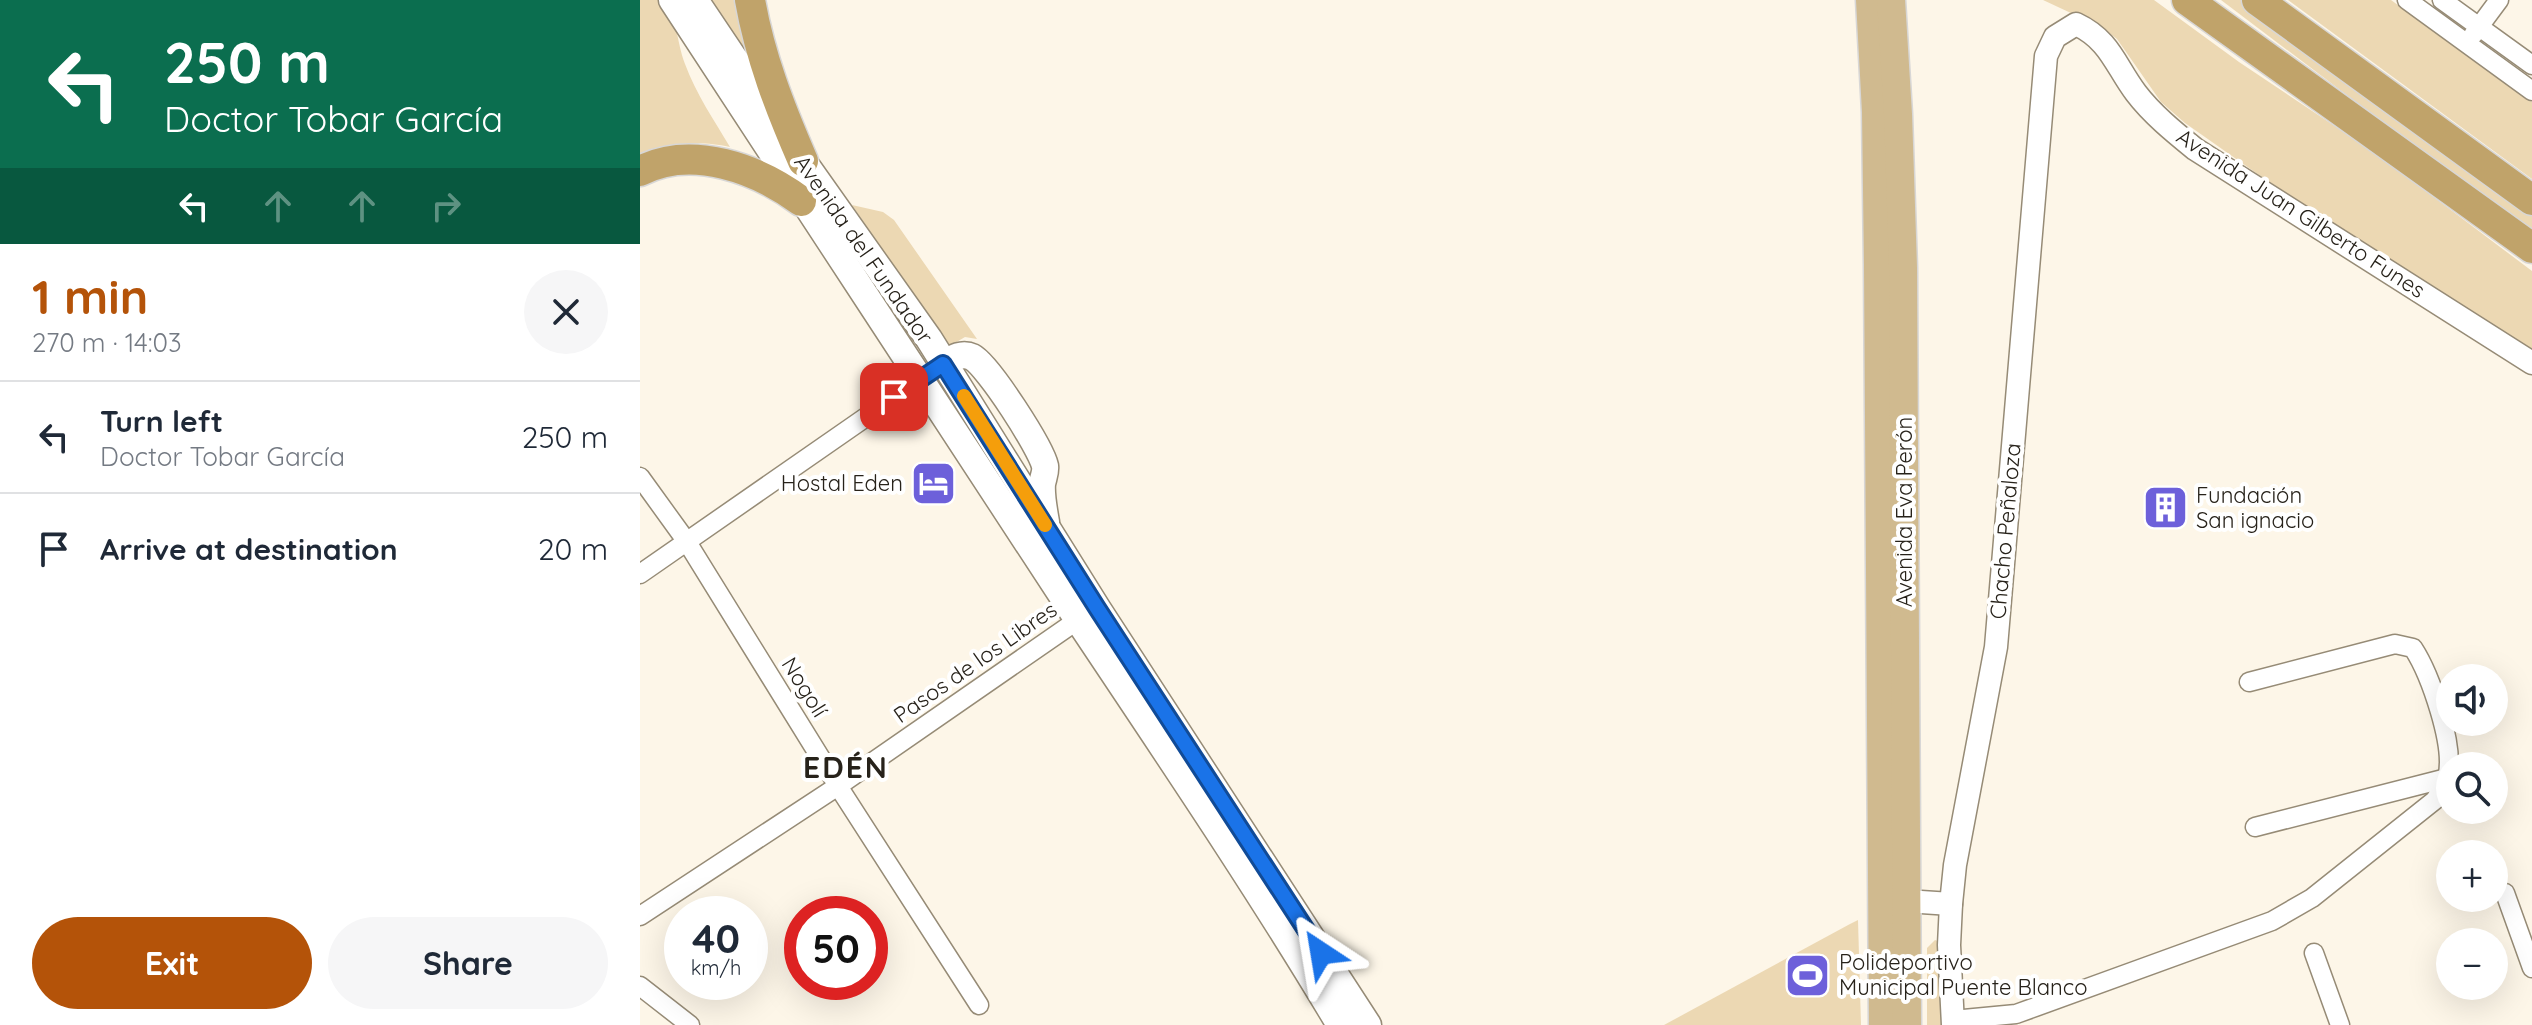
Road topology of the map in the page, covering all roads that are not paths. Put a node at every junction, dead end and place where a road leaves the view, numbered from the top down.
1 (672, 0) edge
2 (695, 0) edge
3 (750, 0) edge
4 (1870, 0) edge
5 (1891, 0) edge
6 (2187, 0) edge
7 (2257, 0) edge
8 (2407, 0) edge
9 (2442, 0) edge
10 (2499, 0) edge
11 (2479, 27) junction
12 (2055, 37) joint
13 (2467, 44) junction
14 (2532, 65) edge
15 (2532, 91) edge
16 (803, 161) junction
17 (640, 171) edge
18 (2532, 200) edge
19 (801, 201) junction
20 (2532, 248) edge
21 (2532, 363) edge
22 (943, 364) junction
23 (920, 379) junction
24 (640, 477) edge
25 (687, 542) junction
26 (640, 574) edge
27 (1088, 614) junction
28 (2249, 682) dead end
29 (2449, 752) edge
30 (2436, 781) edge
31 (838, 786) junction
32 (2436, 798) edge
33 (2255, 827) dead end
34 (1906, 901) junction
35 (2508, 901) edge
36 (1951, 904) junction
37 (640, 916) edge
38 (2314, 953) dead end
39 (2532, 968) edge
40 (640, 986) edge
41 (979, 1005) dead end
42 (1953, 1022) edge
43 (690, 1025) edge
44 (1340, 1025) edge
45 (1368, 1025) edge
46 (1883, 1025) edge
47 (1907, 1025) edge
48 (2340, 1025) edge

1 - 19 main road, Avenida del Fundador
2 - 16 main road, Avenida del Fundador
3 - 16 highway
4 - 46 main road, Avenida Eva Perón
5 - 34 main road, Avenida Eva Perón
6 - 20 highway
7 - 18 highway
8 - 13 street
9 - 11 street
10 - 11 street
11 - 13 street
11 - 14 street
12 - 21 street, Avenida Juan Gilberto Funes
12 - 36 street, Chacho Peñaloza
13 - 15 street
16 - 22 main road, Avenida del Fundador
17 - 19 highway
19 - 23 main road, Avenida del Fundador
22 - 23 street
22 - 27 main road, Avenida del Fundador
23 - 25 street
23 - 27 main road, Avenida del Fundador
24 - 25 street, Nogolí
25 - 26 street
25 - 31 street, Nogolí
27 - 31 street, Pasos de los Libres
27 - 44 main road, Avenida del Fundador
27 - 45 main road, Avenida del Fundador
28 - 29 street
30 - 33 street
31 - 37 street, Pasos de los Libres
31 - 41 street, Nogolí
32 - 42 street
34 - 36 street
34 - 47 main road, Avenida Eva Perón
35 - 39 street
36 - 42 street, Chacho Peñaloza
38 - 48 street
40 - 43 street

